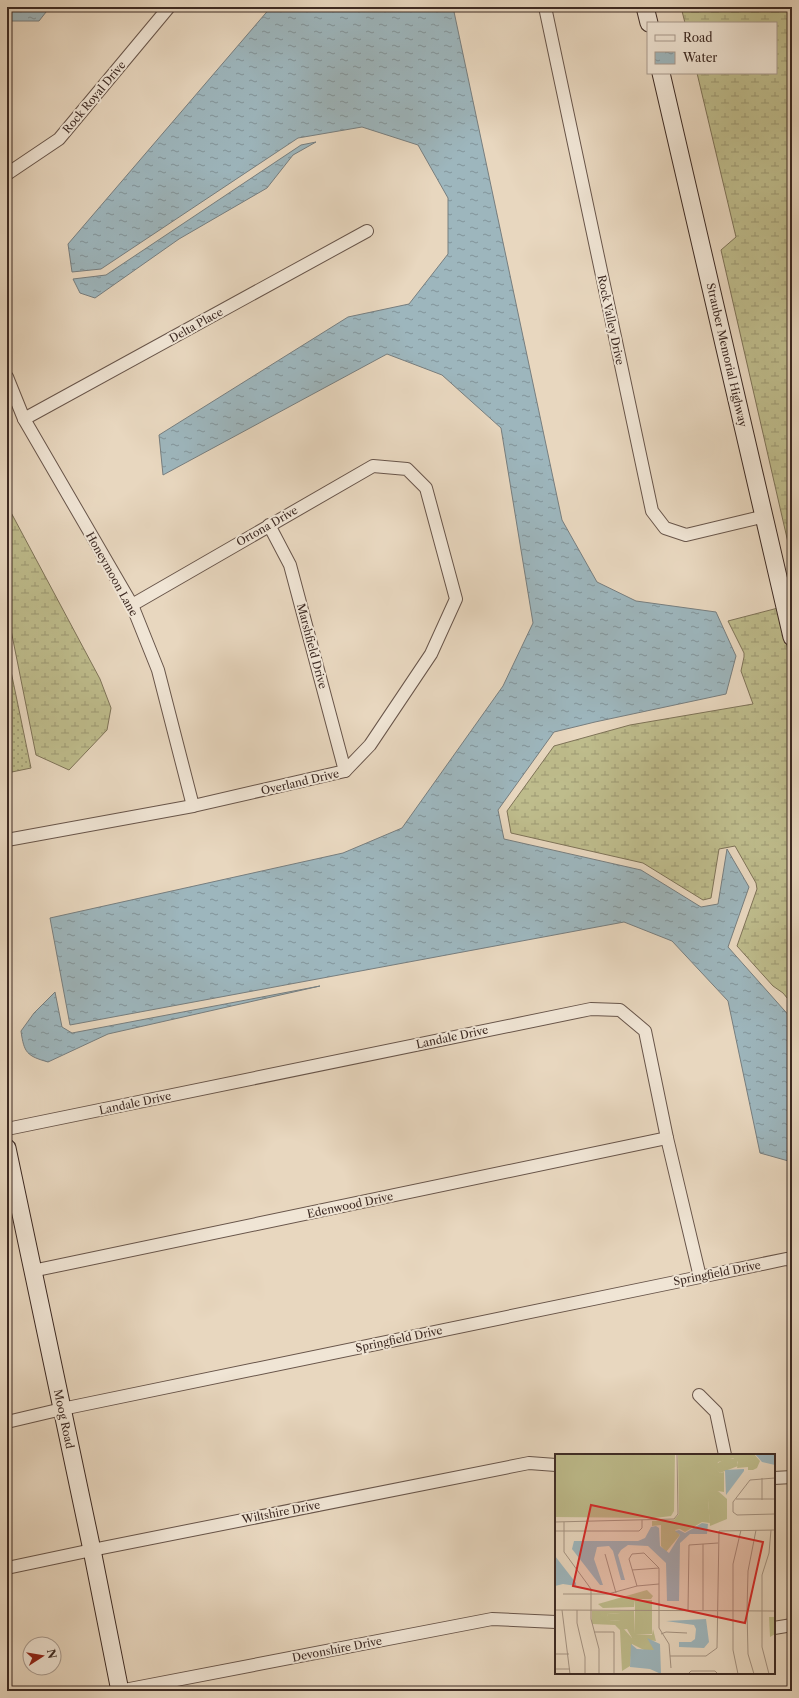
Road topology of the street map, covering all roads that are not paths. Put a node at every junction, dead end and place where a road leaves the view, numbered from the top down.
1 (169, 7) edge
2 (545, 7) edge
3 (645, 7) edge
4 (649, 22) edge
5 (661, 74) edge
6 (7, 174) edge
7 (367, 231) dead end
8 (7, 378) edge
9 (24, 419) junction
10 (407, 469) joint
11 (764, 516) junction
12 (269, 525) junction
13 (132, 605) junction
14 (792, 637) edge
15 (345, 771) junction
16 (193, 806) junction
17 (7, 840) edge
18 (7, 1129) edge
19 (667, 1138) junction
20 (7, 1148) edge
21 (792, 1260) edge
22 (32, 1271) junction
23 (700, 1277) junction
24 (698, 1395) dead end
25 (62, 1409) junction
26 (7, 1422) edge
27 (726, 1454) edge
28 (555, 1465) edge
29 (792, 1477) edge
30 (775, 1478) edge
31 (92, 1550) junction
32 (7, 1568) edge
33 (555, 1622) edge
34 (792, 1626) edge
35 (775, 1628) edge
36 (119, 1691) edge

1 - 6 street, Rock Royal Drive
2 - 11 street, Rock Valley Drive
3 - 4 street
5 - 11 street, Strauber Memorial Highway
7 - 9 street, Delta Place
8 - 9 street, Honeymoon Lane
9 - 13 street, Honeymoon Lane
10 - 12 street, Ortona Drive
10 - 15 street, Overland Drive
11 - 14 street, Strauber Memorial Highway
12 - 13 street, Ortona Drive
12 - 15 street, Marshfield Drive
13 - 16 street, Honeymoon Lane
15 - 16 street, Overland Drive
16 - 17 street, Overland Drive
18 - 19 street, Landale Drive
19 - 22 street, Edenwood Drive
19 - 23 street, Landale Drive
20 - 22 street, Moog Road
21 - 23 street, Springfield Drive
22 - 25 street, Moog Road
23 - 25 street, Springfield Drive
24 - 27 street
25 - 26 street, Springfield Drive
25 - 31 street, Moog Road
28 - 31 street, Wiltshire Drive
29 - 30 street
31 - 32 street, Wiltshire Drive
31 - 36 street, Moog Road
33 - 36 street, Devonshire Drive
34 - 35 street

